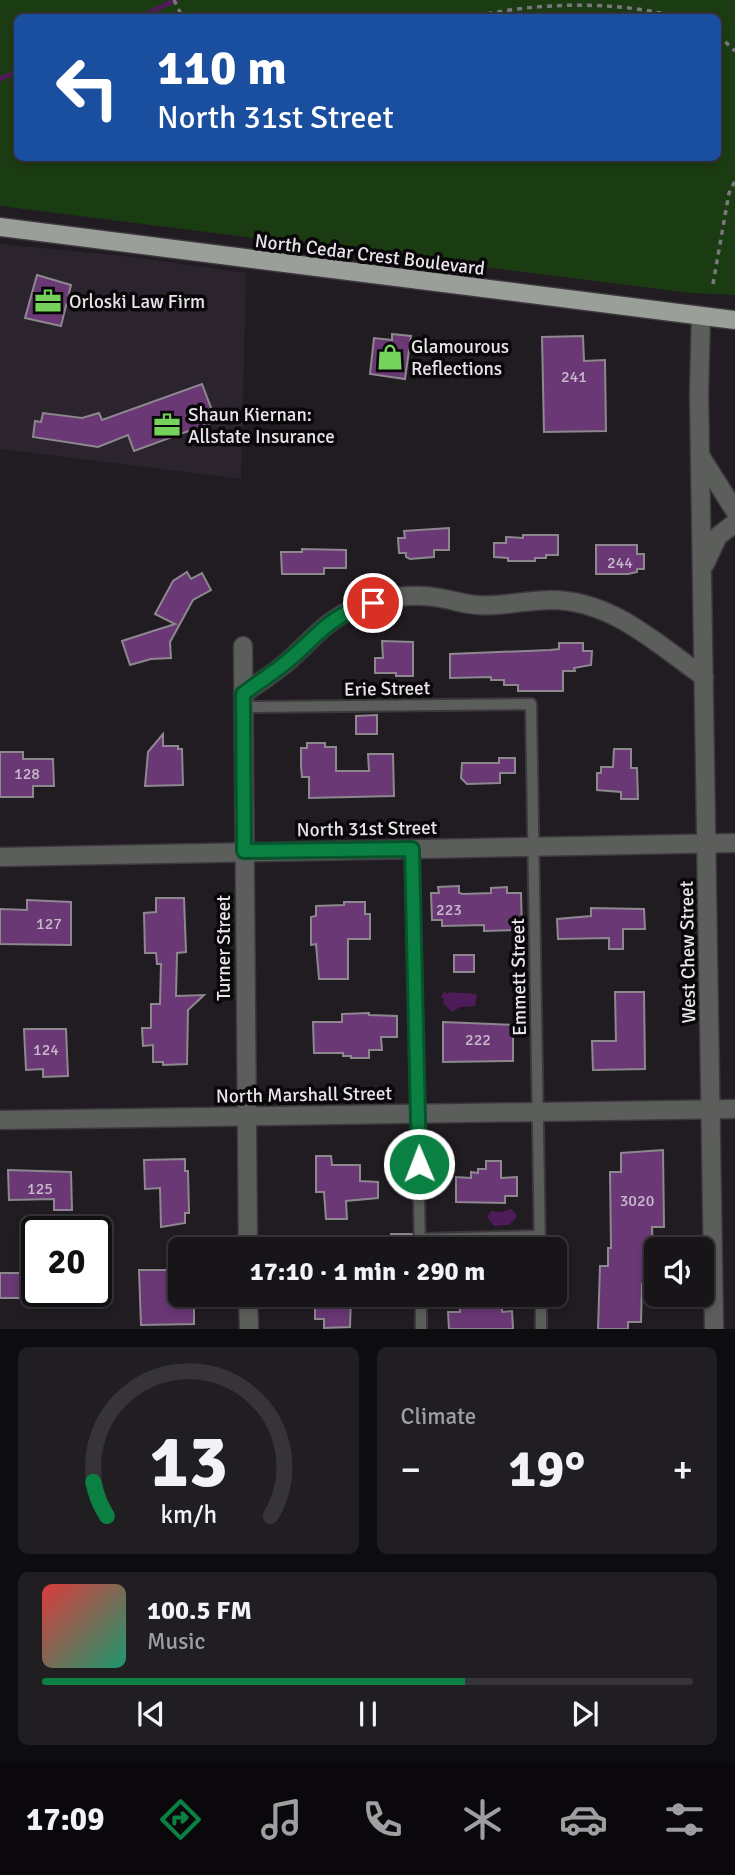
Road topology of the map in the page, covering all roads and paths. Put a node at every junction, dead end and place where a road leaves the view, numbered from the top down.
1 (482, 14) edge
2 (669, 14) edge
3 (721, 39) edge
4 (735, 51) edge
5 (735, 181) edge
6 (0, 228) edge
7 (713, 284) dead end
8 (701, 316) junction
9 (735, 320) edge
10 (700, 456) junction
11 (735, 510) edge
12 (735, 523) edge
13 (702, 574) junction
14 (243, 646) dead end
15 (704, 677) junction
16 (243, 701) junction
17 (531, 704) joint
18 (706, 843) junction
19 (735, 843) edge
20 (533, 847) junction
21 (412, 849) junction
22 (244, 851) junction
23 (0, 857) edge
24 (710, 1109) junction
25 (735, 1109) edge
26 (538, 1111) junction
27 (418, 1113) junction
28 (245, 1115) junction
29 (0, 1120) edge
30 (540, 1236) joint
31 (248, 1237) edge
32 (420, 1237) edge
33 (525, 1237) edge
34 (248, 1307) edge
35 (421, 1307) edge
36 (541, 1307) edge
37 (249, 1329) edge
38 (421, 1329) edge
39 (541, 1329) edge
40 (714, 1329) edge

1 - 2 path
3 - 4 path
5 - 7 path
6 - 8 main road, North Cedar Crest Boulevard
8 - 9 main road, North Cedar Crest Boulevard
8 - 10 street, West Chew Street
10 - 11 street
10 - 13 street, West Chew Street
12 - 13 street, West Chew Street
13 - 15 street, West Chew Street
14 - 16 street, Turner Street
15 - 16 street
15 - 18 street, West Chew Street
16 - 17 lane, Erie Street
16 - 22 street, Turner Street
17 - 20 lane, Emmett Street
18 - 19 street, North 31st Street
18 - 20 street, North 31st Street
18 - 24 street, West Chew Street
20 - 21 street, North 31st Street
20 - 26 lane, Emmett Street
21 - 22 street, North 31st Street
21 - 27 lane
22 - 23 street, North 31st Street
22 - 28 street, Turner Street
24 - 25 street, North Marshall Street
24 - 26 street, North Marshall Street
24 - 40 street, West Chew Street
26 - 27 street, North Marshall Street
26 - 30 lane, Emmett Street
27 - 28 street, North Marshall Street
27 - 32 lane
28 - 29 street, North Marshall Street
28 - 31 street, Turner Street
30 - 33 lane
34 - 37 street
35 - 38 lane
36 - 39 lane

